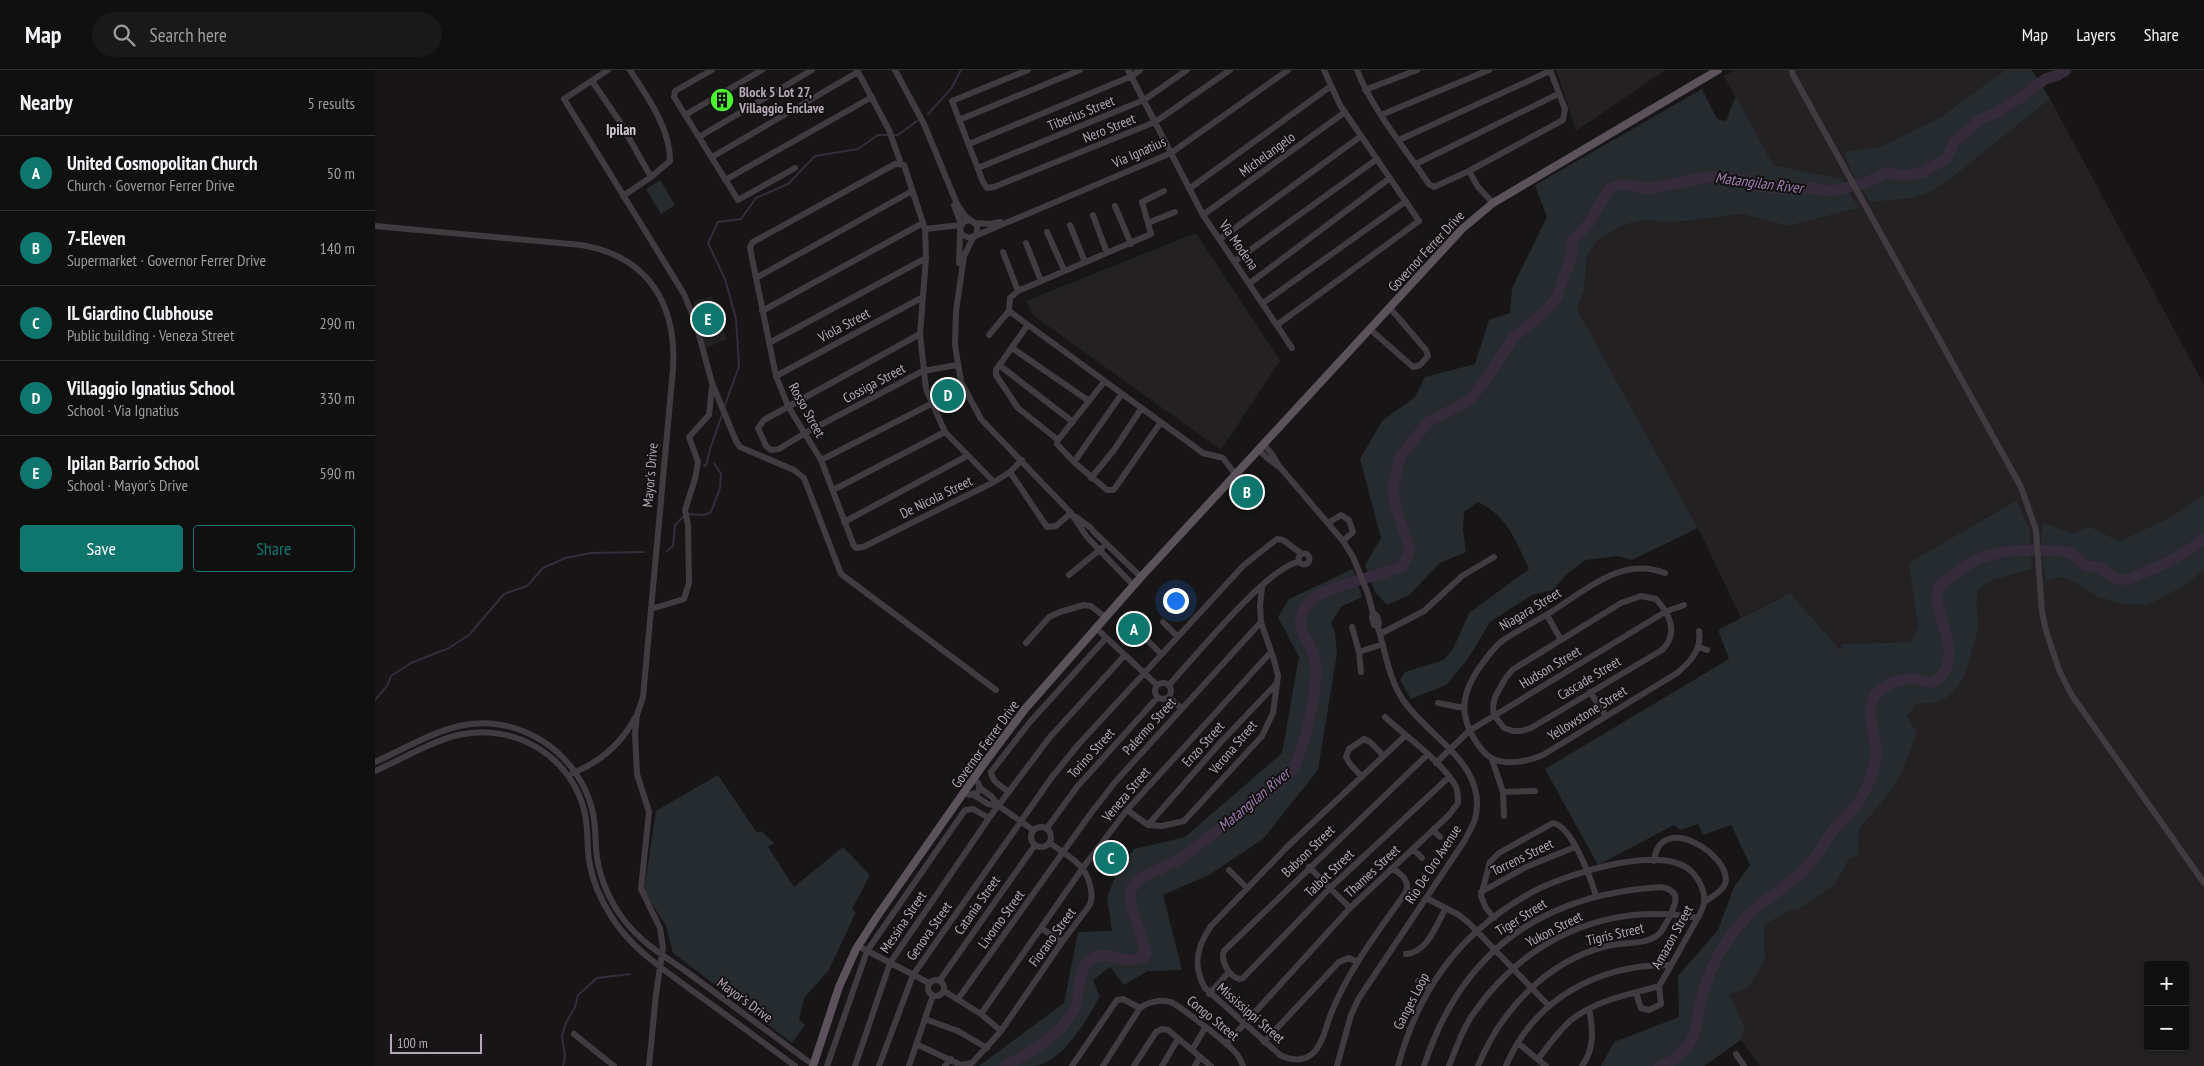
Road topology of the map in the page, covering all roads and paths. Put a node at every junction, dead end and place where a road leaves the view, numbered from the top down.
1 (608, 70) edge
2 (630, 70) edge
3 (712, 70) edge
4 (762, 70) edge
5 (812, 70) edge
6 (895, 70) edge
7 (1028, 70) edge
8 (1080, 70) edge
9 (1140, 70) edge
10 (1187, 70) edge
11 (1230, 70) edge
12 (1288, 70) edge
13 (1324, 70) edge
14 (1357, 70) edge
15 (1417, 70) edge
16 (1489, 70) edge
17 (1550, 70) edge
18 (1718, 70) edge
19 (1787, 70) edge
20 (858, 71) edge
21 (1130, 73) edge
22 (1793, 73) edge
23 (592, 81) junction
24 (1331, 86) junction
25 (1365, 90) junction
26 (1558, 94) junction
27 (872, 97) junction
28 (1144, 100) junction
29 (1345, 112) junction
30 (1381, 114) junction
31 (685, 115) junction
32 (959, 120) junction
33 (1155, 122) junction
34 (1361, 136) junction
35 (699, 137) junction
36 (1399, 140) junction
37 (969, 144) junction
38 (1171, 153) junction
39 (712, 158) junction
40 (1377, 159) junction
41 (901, 164) junction
42 (1416, 164) junction
43 (795, 168) dead end
44 (978, 168) junction
45 (1469, 171) junction
46 (651, 177) junction
47 (1390, 178) junction
48 (725, 180) junction
49 (947, 183) junction
50 (1189, 189) junction
51 (913, 191) junction
52 (1164, 191) dead end
53 (623, 196) junction
54 (1406, 201) junction
55 (1493, 204) junction
56 (1115, 206) dead end
57 (1175, 212) dead end
58 (1093, 215) dead end
59 (1203, 215) junction
60 (1013, 218) junction
61 (973, 221) junction
62 (1148, 223) junction
63 (1070, 225) dead end
64 (375, 226) edge
65 (924, 226) junction
66 (961, 228) junction
67 (1047, 232) dead end
68 (974, 237) junction
69 (1220, 239) junction
70 (1026, 243) dead end
71 (1131, 244) junction
72 (1003, 252) dead end
73 (1107, 253) junction
74 (926, 258) junction
75 (1235, 261) junction
76 (1085, 262) junction
77 (1063, 270) junction
78 (756, 278) junction
79 (1041, 281) junction
80 (1250, 284) junction
81 (1018, 291) junction
82 (959, 294) junction
83 (923, 297) junction
84 (1263, 303) junction
85 (1389, 308) junction
86 (762, 310) junction
87 (1009, 311) junction
88 (1277, 325) junction
89 (1027, 326) junction
90 (1370, 329) junction
91 (920, 334) junction
92 (989, 335) dead end
93 (769, 343) junction
94 (1012, 348) junction
95 (1292, 348) dead end
96 (957, 365) junction
97 (999, 365) junction
98 (923, 371) junction
99 (775, 376) junction
100 (1104, 382) junction
101 (712, 383) junction
102 (1121, 395) junction
103 (1089, 401) junction
104 (931, 404) junction
105 (788, 406) junction
106 (1141, 409) junction
107 (1073, 422) junction
108 (1161, 422) junction
109 (945, 432) junction
110 (805, 433) junction
111 (1058, 440) junction
112 (1262, 447) junction
113 (967, 456) junction
114 (821, 460) junction
115 (1022, 460) junction
116 (1074, 462) junction
117 (1010, 472) junction
118 (1236, 475) junction
119 (1091, 478) junction
120 (994, 482) junction
121 (833, 490) junction
122 (1071, 513) junction
123 (844, 522) junction
124 (1328, 524) junction
125 (1343, 541) junction
126 (1107, 544) junction
127 (856, 548) joint
128 (1101, 550) junction
129 (1121, 557) junction
130 (1494, 557) dead end
131 (1115, 564) junction
132 (1665, 573) dead end
133 (1069, 575) dead end
134 (1141, 577) junction
135 (1133, 586) junction
136 (1262, 587) junction
137 (1684, 605) dead end
138 (651, 609) junction
139 (1665, 612) junction
140 (1547, 615) junction
141 (1106, 618) junction
142 (1163, 622) dead end
143 (1261, 622) junction
144 (1352, 627) dead end
145 (1097, 629) junction
146 (1379, 630) junction
147 (1699, 631) dead end
148 (1177, 636) junction
149 (1144, 637) dead end
150 (1106, 638) junction
151 (1561, 640) junction
152 (1026, 643) dead end
153 (1383, 644) junction
154 (1699, 647) junction
155 (1707, 650) dead end
156 (1271, 652) junction
157 (1359, 652) junction
158 (1161, 654) junction
159 (1125, 655) junction
160 (1361, 672) dead end
161 (1144, 673) junction
162 (1277, 683) junction
163 (1157, 685) junction
164 (1169, 685) junction
165 (996, 690) dead end
166 (1590, 692) junction
167 (1158, 697) junction
168 (1169, 697) junction
169 (1438, 703) dead end
170 (1464, 708) junction
171 (1182, 709) junction
172 (637, 715) junction
173 (1495, 715) junction
174 (1606, 716) junction
175 (1385, 717) dead end
176 (1469, 731) junction
177 (1405, 736) junction
178 (1450, 750) junction
179 (1427, 755) junction
180 (1384, 756) junction
181 (1492, 759) junction
182 (375, 762) edge
183 (1436, 763) junction
184 (375, 771) edge
185 (575, 772) junction
186 (568, 775) junction
187 (1362, 777) junction
188 (1449, 777) junction
189 (974, 779) junction
190 (980, 788) junction
191 (1535, 791) dead end
192 (964, 792) junction
193 (1009, 792) junction
194 (1503, 792) junction
195 (974, 795) junction
196 (999, 806) junction
197 (1127, 810) junction
198 (1504, 816) dead end
199 (989, 818) junction
200 (1021, 822) junction
201 (1148, 825) junction
202 (1047, 828) junction
203 (1033, 830) junction
204 (1433, 830) junction
205 (1440, 837) dead end
206 (1050, 843) junction
207 (1035, 845) junction
208 (1575, 847) junction
209 (1413, 849) junction
210 (1063, 853) junction
211 (1422, 858) dead end
212 (1655, 860) junction
213 (1309, 867) junction
214 (1392, 868) junction
215 (1083, 869) junction
216 (1229, 870) dead end
217 (1588, 870) junction
218 (2204, 883) edge
219 (1246, 887) junction
220 (1330, 888) junction
221 (1481, 892) junction
222 (1596, 896) junction
223 (1426, 898) junction
224 (1705, 902) junction
225 (1351, 908) junction
226 (1446, 908) junction
227 (1671, 913) junction
228 (1494, 918) junction
229 (1698, 918) junction
230 (1041, 928) junction
231 (1477, 931) junction
232 (1062, 942) junction
233 (858, 946) junction
234 (1494, 949) junction
235 (867, 951) junction
236 (663, 954) junction
237 (1406, 954) dead end
238 (1357, 962) junction
239 (890, 963) junction
240 (1671, 965) junction
241 (661, 967) junction
242 (1513, 968) junction
243 (1229, 972) junction
244 (913, 975) junction
245 (940, 980) junction
246 (1418, 981) dead end
247 (929, 983) junction
248 (1659, 986) junction
249 (1531, 987) junction
250 (1429, 988) junction
251 (944, 991) junction
252 (1636, 993) junction
253 (1209, 994) junction
254 (933, 995) junction
255 (959, 999) junction
256 (1549, 1006) junction
257 (1140, 1008) junction
258 (1589, 1009) junction
259 (981, 1014) junction
260 (925, 1019) junction
261 (1243, 1024) junction
262 (1205, 1028) junction
263 (1001, 1031) junction
264 (574, 1034) dead end
265 (1178, 1039) junction
266 (1264, 1042) junction
267 (1519, 1043) junction
268 (916, 1044) junction
269 (1226, 1044) junction
270 (987, 1048) junction
271 (1192, 1050) junction
272 (1736, 1054) dead end
273 (1201, 1057) junction
274 (951, 1059) junction
275 (1538, 1060) junction
276 (614, 1066) edge
277 (649, 1066) edge
278 (795, 1066) edge
279 (813, 1066) edge
280 (827, 1066) edge
281 (855, 1066) edge
282 (879, 1066) edge
283 (909, 1066) edge
284 (945, 1066) edge
285 (1072, 1066) edge
286 (1103, 1066) edge
287 (1134, 1066) edge
288 (1162, 1066) edge
289 (1195, 1066) edge
290 (1211, 1066) edge
291 (1243, 1066) edge
292 (1337, 1066) edge
293 (1398, 1066) edge
294 (1424, 1066) edge
295 (1449, 1066) edge
296 (1478, 1066) edge
297 (1506, 1066) edge
298 (1546, 1066) edge
299 (1582, 1066) edge
300 (1744, 1066) edge

1 - 23 street
2 - 46 street
3 - 31 street
4 - 31 street
5 - 35 street
6 - 49 street
7 - 32 street
8 - 32 street
9 - 21 street
10 - 28 street, Tiberius Street
11 - 33 street, Nero Street
12 - 38 street, Via Ignatius
13 - 24 street
14 - 25 street
15 - 25 street
16 - 30 street
17 - 26 street
17 - 36 street
18 - 55 main road, Governor Ferrer Drive
19 - 22 street
20 - 27 street
20 - 39 street
21 - 28 street, Via Modena
21 - 37 street
22 - 218 street
23 - 46 street
23 - 53 street
24 - 29 street
24 - 50 street
25 - 30 street
26 - 42 street
26 - 45 street
27 - 41 street
27 - 48 street
28 - 33 street, Via Modena
28 - 44 street, Tiberius Street
29 - 34 street
29 - 59 street, Michelangelo
30 - 36 street
31 - 35 street
32 - 37 street
33 - 38 street, Via Modena
33 - 44 street, Nero Street
34 - 40 street
34 - 69 street
35 - 39 street
36 - 42 street
37 - 44 street
38 - 50 street, Via Modena
38 - 60 street, Via Ignatius
39 - 48 street
40 - 47 street
40 - 75 street
41 - 51 street
41 - 78 street, Rosso Street
42 - 45 street
43 - 48 street
45 - 55 street
46 - 53 street
47 - 54 street
47 - 80 street
49 - 61 street
49 - 66 street
50 - 59 street, Via Modena
51 - 65 street
51 - 78 street
52 - 62 street
53 - 101 street
54 - 84 street
54 - 88 street
55 - 85 main road, Governor Ferrer Drive
56 - 71 street
57 - 62 street
58 - 73 street
59 - 69 street, Via Modena
60 - 61 street, Via Ignatius
60 - 68 street, Via Ignatius
61 - 66 street
61 - 68 street
62 - 71 street
63 - 76 street
64 - 138 street, Mayor's Drive
65 - 66 street
65 - 74 street
65 - 86 street
66 - 68 street
66 - 82 street
67 - 77 street
68 - 82 street
69 - 75 street, Via Modena
70 - 79 street
71 - 73 street
72 - 81 street
73 - 76 street
74 - 83 street
74 - 93 street
75 - 80 street, Via Modena
76 - 77 street
77 - 79 street
78 - 86 street, Rosso Street
79 - 81 street
80 - 84 street, Via Modena
81 - 87 street
82 - 96 street
83 - 91 street
83 - 99 street, Viola Street
84 - 88 street, Via Modena
85 - 90 main road, Governor Ferrer Drive
85 - 90 street
86 - 93 street, Rosso Street
87 - 89 street
87 - 92 street
88 - 95 street, Via Modena
89 - 94 street
89 - 100 street
90 - 112 main road, Governor Ferrer Drive
91 - 98 street
91 - 105 street
93 - 99 street, Rosso Street
94 - 97 street
94 - 103 street
96 - 98 street, Cossiga Street
96 - 115 street
97 - 107 street
97 - 111 street
98 - 104 street
98 - 110 street, Cossiga Street
99 - 105 street, Rosso Street
100 - 102 street
100 - 103 street
101 - 138 street
101 - 165 street
102 - 106 street
102 - 116 street
103 - 107 street
104 - 109 street
104 - 114 street
105 - 110 street, Rosso Street
105 - 110 street, Cossiga Street
106 - 108 street
106 - 119 street
107 - 111 street
108 - 118 street
108 - 119 street
109 - 113 street
109 - 121 street
110 - 114 street, Rosso Street
111 - 116 street
112 - 118 main road, Governor Ferrer Drive
112 - 124 street, Rio De Oro Avenue
113 - 120 street
113 - 123 street
114 - 121 street, Rosso Street
115 - 117 street, De Nicola Street
115 - 122 street
116 - 119 street
117 - 120 street, De Nicola Street
117 - 122 street
118 - 134 main road, Governor Ferrer Drive
120 - 127 street, De Nicola Street
121 - 123 street, Rosso Street
122 - 126 street
122 - 128 street
123 - 127 street, Rosso Street
124 - 125 street, Rio De Oro Avenue
124 - 125 street
125 - 146 street, Rio De Oro Avenue
126 - 128 street
126 - 129 street
128 - 131 street
128 - 133 street
129 - 131 street
129 - 134 street
130 - 146 street
131 - 135 street
132 - 140 street, Niagara Street
134 - 135 main road, Governor Ferrer Drive
135 - 141 main road, Governor Ferrer Drive
136 - 143 street, Verona Street
136 - 148 street, Genova Street
136 - 164 street
137 - 139 street, Hudson Street
138 - 172 street, Mayor's Drive
139 - 151 street
139 - 166 street, Cascade Street
139 - 173 street, Hudson Street
140 - 151 street
140 - 170 street, Niagara Street
141 - 145 main road, Governor Ferrer Drive
141 - 152 street
142 - 148 street
143 - 156 street, Verona Street
143 - 171 street, Palermo Street
144 - 157 street
145 - 150 street
145 - 189 main road, Governor Ferrer Drive
146 - 153 street, Rio De Oro Avenue
147 - 154 street
148 - 158 street, Genova Street
149 - 158 street
150 - 159 street
150 - 193 street
151 - 173 street
153 - 157 street
153 - 178 street, Rio De Oro Avenue
154 - 155 street
154 - 174 street, Yellowstone Street
156 - 162 street, Verona Street
156 - 197 street, Veneza Street
157 - 160 street
158 - 161 street, Genova Street
159 - 161 street
159 - 193 street, Messina Street
161 - 163 street
161 - 200 street, Genova Street
162 - 201 street, Enzo Street
162 - 201 street, Verona Street
163 - 164 street
163 - 167 street
164 - 168 street
166 - 173 street, Cascade Street
166 - 174 street
167 - 168 street
167 - 202 street, Torino Street
168 - 171 street
169 - 170 street
170 - 176 street, Niagara Street
171 - 210 street, Palermo Street
172 - 185 street
172 - 236 street, Mayor's Drive
173 - 176 street, Hudson Street
174 - 181 street, Yellowstone Street
175 - 177 street, Thames Street
176 - 178 street, Hudson Street
176 - 181 street
177 - 179 street, Thames Street
177 - 180 street, Mississippi Street
178 - 183 street, Hudson Street
178 - 223 street, Rio De Oro Avenue
179 - 183 street, Thames Street
179 - 213 street, Babson Street
180 - 187 street, Mississippi Street
180 - 187 street
181 - 194 street
182 - 185 street
183 - 188 street, Thames Street
184 - 186 street
185 - 186 street
185 - 236 street
186 - 241 street
187 - 219 street, Mississippi Street
188 - 204 street, Thames Street
188 - 220 street, Talbot Street
189 - 190 street
189 - 192 main road, Governor Ferrer Drive
190 - 195 street
190 - 196 street
191 - 194 street
192 - 195 street
192 - 233 main road, Governor Ferrer Drive
193 - 196 street, Messina Street
194 - 198 street
195 - 196 street
196 - 199 street, Messina Street
196 - 200 street
197 - 201 street
197 - 215 street, Veneza Street
199 - 235 street
199 - 239 street, Messina Street
200 - 203 street
200 - 244 street, Genova Street
202 - 203 street
202 - 206 street
203 - 207 street
204 - 205 street
204 - 209 street, Thames Street
206 - 207 street
206 - 210 street
207 - 245 street, Catania Street
208 - 217 street
208 - 221 street, Torrens Street
208 - 221 street
209 - 211 street
209 - 214 street, Thames Street
210 - 215 street
210 - 255 street, Livorno Street
212 - 217 street, Amazon Street
212 - 224 street, Amazon Street
212 - 224 street
213 - 220 street
213 - 243 street, Babson Street
214 - 225 street, Thames Street
214 - 238 street, Mississippi Street
215 - 230 street, Veneza Street
215 - 232 street, Fiorano Street
216 - 219 street
217 - 222 street
217 - 228 street, Amazon Street
219 - 253 street, Mississippi Street
220 - 225 street
220 - 243 street, Talbot Street
221 - 228 street
222 - 227 street, Tiger Street
222 - 234 street, Tiger Street
223 - 226 street
223 - 292 street, Rio De Oro Avenue
224 - 229 street, Amazon Street
225 - 261 street, Thames Street
226 - 231 street
226 - 237 street
227 - 229 street, Yukon Street
227 - 242 street, Yukon Street
227 - 249 street, Tigris Street
228 - 231 street, Amazon Street
229 - 240 street, Amazon Street
230 - 232 street
230 - 259 street, Veneza Street
231 - 234 street
231 - 250 street, Ganges Loop
232 - 263 street, Fiorano Street
233 - 235 street
233 - 279 main road, Governor Ferrer Drive
234 - 242 street
234 - 294 street, Tiger Street
235 - 239 street
235 - 280 street
236 - 241 street, Mayor's Drive
236 - 279 street, Mayor's Drive
238 - 266 street
238 - 266 street, Mississippi Street
239 - 244 street
239 - 281 street, Messina Street
240 - 248 street, Amazon Street
240 - 256 street
241 - 277 street
241 - 278 street, Mayor's Drive
242 - 249 street
242 - 295 street, Yukon Street
243 - 253 street
244 - 247 street
244 - 282 street, Genova Street
245 - 247 street
245 - 251 street
246 - 250 street
247 - 254 street
248 - 252 street, Amazon Street
248 - 252 street
249 - 256 street
249 - 296 street, Tigris Street
250 - 293 street, Ganges Loop
251 - 254 street
251 - 255 street
252 - 258 street, Amazon Street
253 - 261 street, Mississippi Street
254 - 260 street
255 - 259 street
256 - 267 street
257 - 262 street, Congo Street
257 - 285 street
257 - 286 street
258 - 275 street, Amazon Street
258 - 299 street
259 - 263 street
260 - 268 street
260 - 270 street
261 - 266 street, Mississippi Street
261 - 269 street, Thames Street
262 - 269 street, Congo Street
262 - 271 street
263 - 270 street, Fiorano Street
264 - 276 street
265 - 271 street
265 - 287 street
265 - 288 street
267 - 275 street
267 - 297 street
268 - 274 street
268 - 283 street
269 - 291 street, Congo Street
270 - 274 street, Fiorano Street
271 - 273 street
272 - 300 street
273 - 289 street
273 - 290 street
274 - 284 street
275 - 298 street

